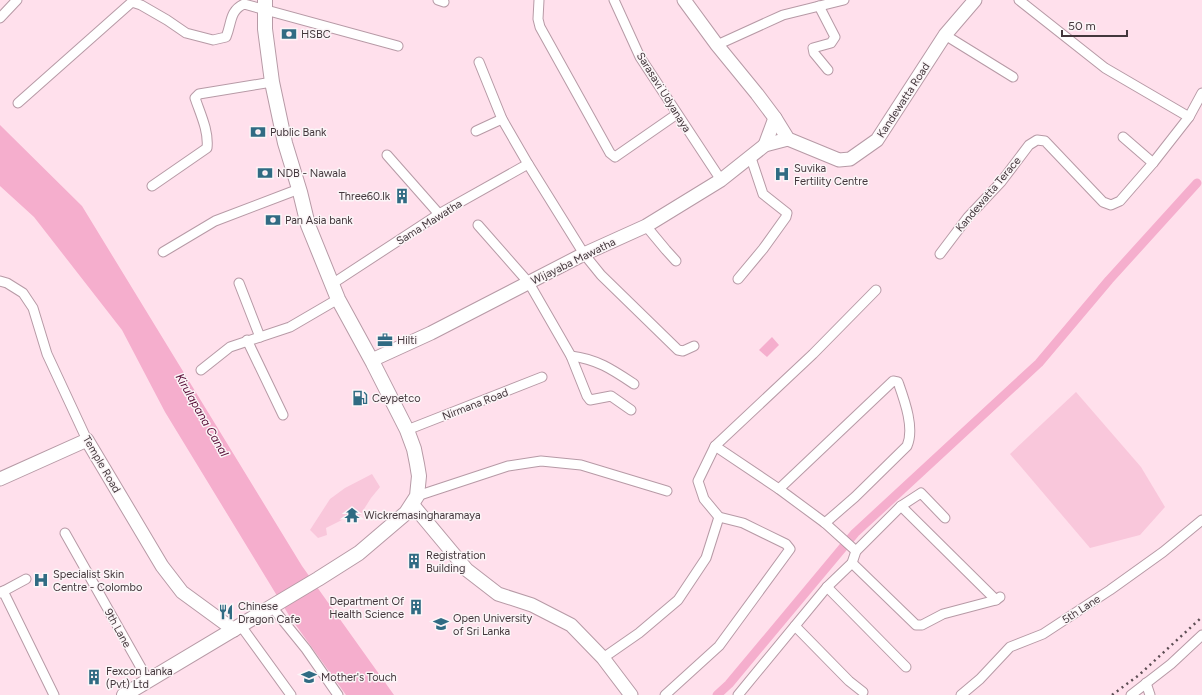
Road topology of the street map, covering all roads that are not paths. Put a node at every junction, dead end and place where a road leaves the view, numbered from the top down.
1 (17, 0) edge
2 (539, 0) edge
3 (614, 0) edge
4 (684, 0) edge
5 (844, 0) edge
6 (975, 0) edge
7 (1019, 0) edge
8 (129, 1) edge
9 (264, 5) edge
10 (820, 6) junction
11 (0, 18) edge
12 (945, 36) junction
13 (717, 45) junction
14 (398, 46) dead end
15 (479, 62) dead end
16 (828, 70) dead end
17 (1013, 77) dead end
18 (272, 82) junction
19 (1202, 93) edge
20 (18, 103) dead end
21 (677, 114) junction
22 (1189, 117) junction
23 (502, 118) junction
24 (775, 118) junction
25 (476, 131) dead end
26 (1123, 137) dead end
27 (788, 139) junction
28 (765, 145) junction
29 (387, 155) dead end
30 (751, 158) junction
31 (1153, 163) junction
32 (528, 164) junction
33 (721, 180) junction
34 (152, 186) dead end
35 (299, 189) junction
36 (439, 214) junction
37 (478, 225) dead end
38 (646, 226) junction
39 (163, 252) dead end
40 (584, 254) junction
41 (940, 254) dead end
42 (676, 261) dead end
43 (738, 279) dead end
44 (0, 281) edge
45 (239, 283) dead end
46 (528, 283) junction
47 (332, 284) junction
48 (876, 290) dead end
49 (338, 299) junction
50 (260, 336) junction
51 (247, 340) junction
52 (694, 346) dead end
53 (571, 356) junction
54 (372, 360) junction
55 (201, 370) dead end
56 (542, 377) dead end
57 (634, 384) dead end
58 (631, 410) dead end
59 (283, 415) dead end
60 (407, 430) junction
61 (87, 440) junction
62 (715, 446) junction
63 (0, 478) edge
64 (779, 489) junction
65 (667, 490) dead end
66 (414, 500) junction
67 (900, 506) junction
68 (719, 517) junction
69 (945, 518) dead end
70 (1202, 520) edge
71 (825, 523) junction
72 (66, 533) dead end
73 (856, 551) junction
74 (852, 563) junction
75 (26, 579) dead end
76 (827, 587) junction
77 (1, 592) edge
78 (272, 607) junction
79 (795, 626) junction
80 (238, 628) junction
81 (1202, 635) edge
82 (603, 658) junction
83 (906, 667) dead end
84 (148, 680) junction
85 (1146, 684) junction
86 (863, 692) dead end
87 (54, 695) edge
88 (124, 695) edge
89 (291, 695) edge
90 (338, 695) edge
91 (631, 695) edge
92 (664, 695) edge
93 (738, 695) edge
94 (961, 695) edge
95 (1131, 695) edge
96 (1150, 695) edge

1 - 11 street
2 - 21 street
3 - 21 street, Sarasavi Udyanaya
4 - 13 street
5 - 10 street
6 - 12 street, Kandewatta Road
7 - 22 street
8 - 9 street
8 - 20 street
9 - 14 street
9 - 18 main road
10 - 13 street
10 - 16 street
12 - 17 street
12 - 27 street, Kandewatta Road
13 - 24 street
15 - 23 street
18 - 34 street
18 - 35 main road
19 - 22 street, Kandewatta Terace
21 - 33 street, Sarasavi Udyanaya
22 - 31 street, Kandewatta Terace
23 - 25 street
23 - 32 street
24 - 27 street
24 - 28 street
26 - 31 street
27 - 28 street
28 - 30 street, Wijayaba Mawatha
29 - 36 street
30 - 33 street, Wijayaba Mawatha
30 - 43 street
31 - 41 street, Kandewatta Terace
32 - 36 street, Sama Mawatha
32 - 40 street
33 - 38 street, Wijayaba Mawatha
35 - 39 street
35 - 47 main road
36 - 47 street, Sama Mawatha
37 - 46 street
38 - 40 street, Wijayaba Mawatha
38 - 42 street
40 - 46 street, Wijayaba Mawatha
40 - 52 street
44 - 61 street, Temple Road
45 - 50 street
46 - 53 street
46 - 54 street, Wijayaba Mawatha
47 - 49 main road
48 - 62 street
49 - 50 street
49 - 54 main road
50 - 51 street
51 - 55 street
51 - 59 street
53 - 57 street
53 - 58 street
54 - 60 main road
56 - 60 street, Nirmana Road
60 - 66 main road
61 - 63 street
61 - 80 street, Temple Road
62 - 64 street
62 - 68 street
64 - 71 street
64 - 71 street
65 - 66 street
66 - 78 main road
66 - 82 street
67 - 69 street
67 - 73 street
67 - 74 street
68 - 82 street
68 - 92 street
70 - 94 street, 5th Lane
71 - 73 street
72 - 84 street, 9th Lane
73 - 74 street
74 - 76 street
75 - 77 street
76 - 79 street
76 - 83 street
77 - 87 street
78 - 80 main road
78 - 90 street
79 - 86 street
79 - 93 street
80 - 84 main road
80 - 89 street
81 - 85 street
82 - 91 street
84 - 88 main road
85 - 95 street
85 - 96 street

